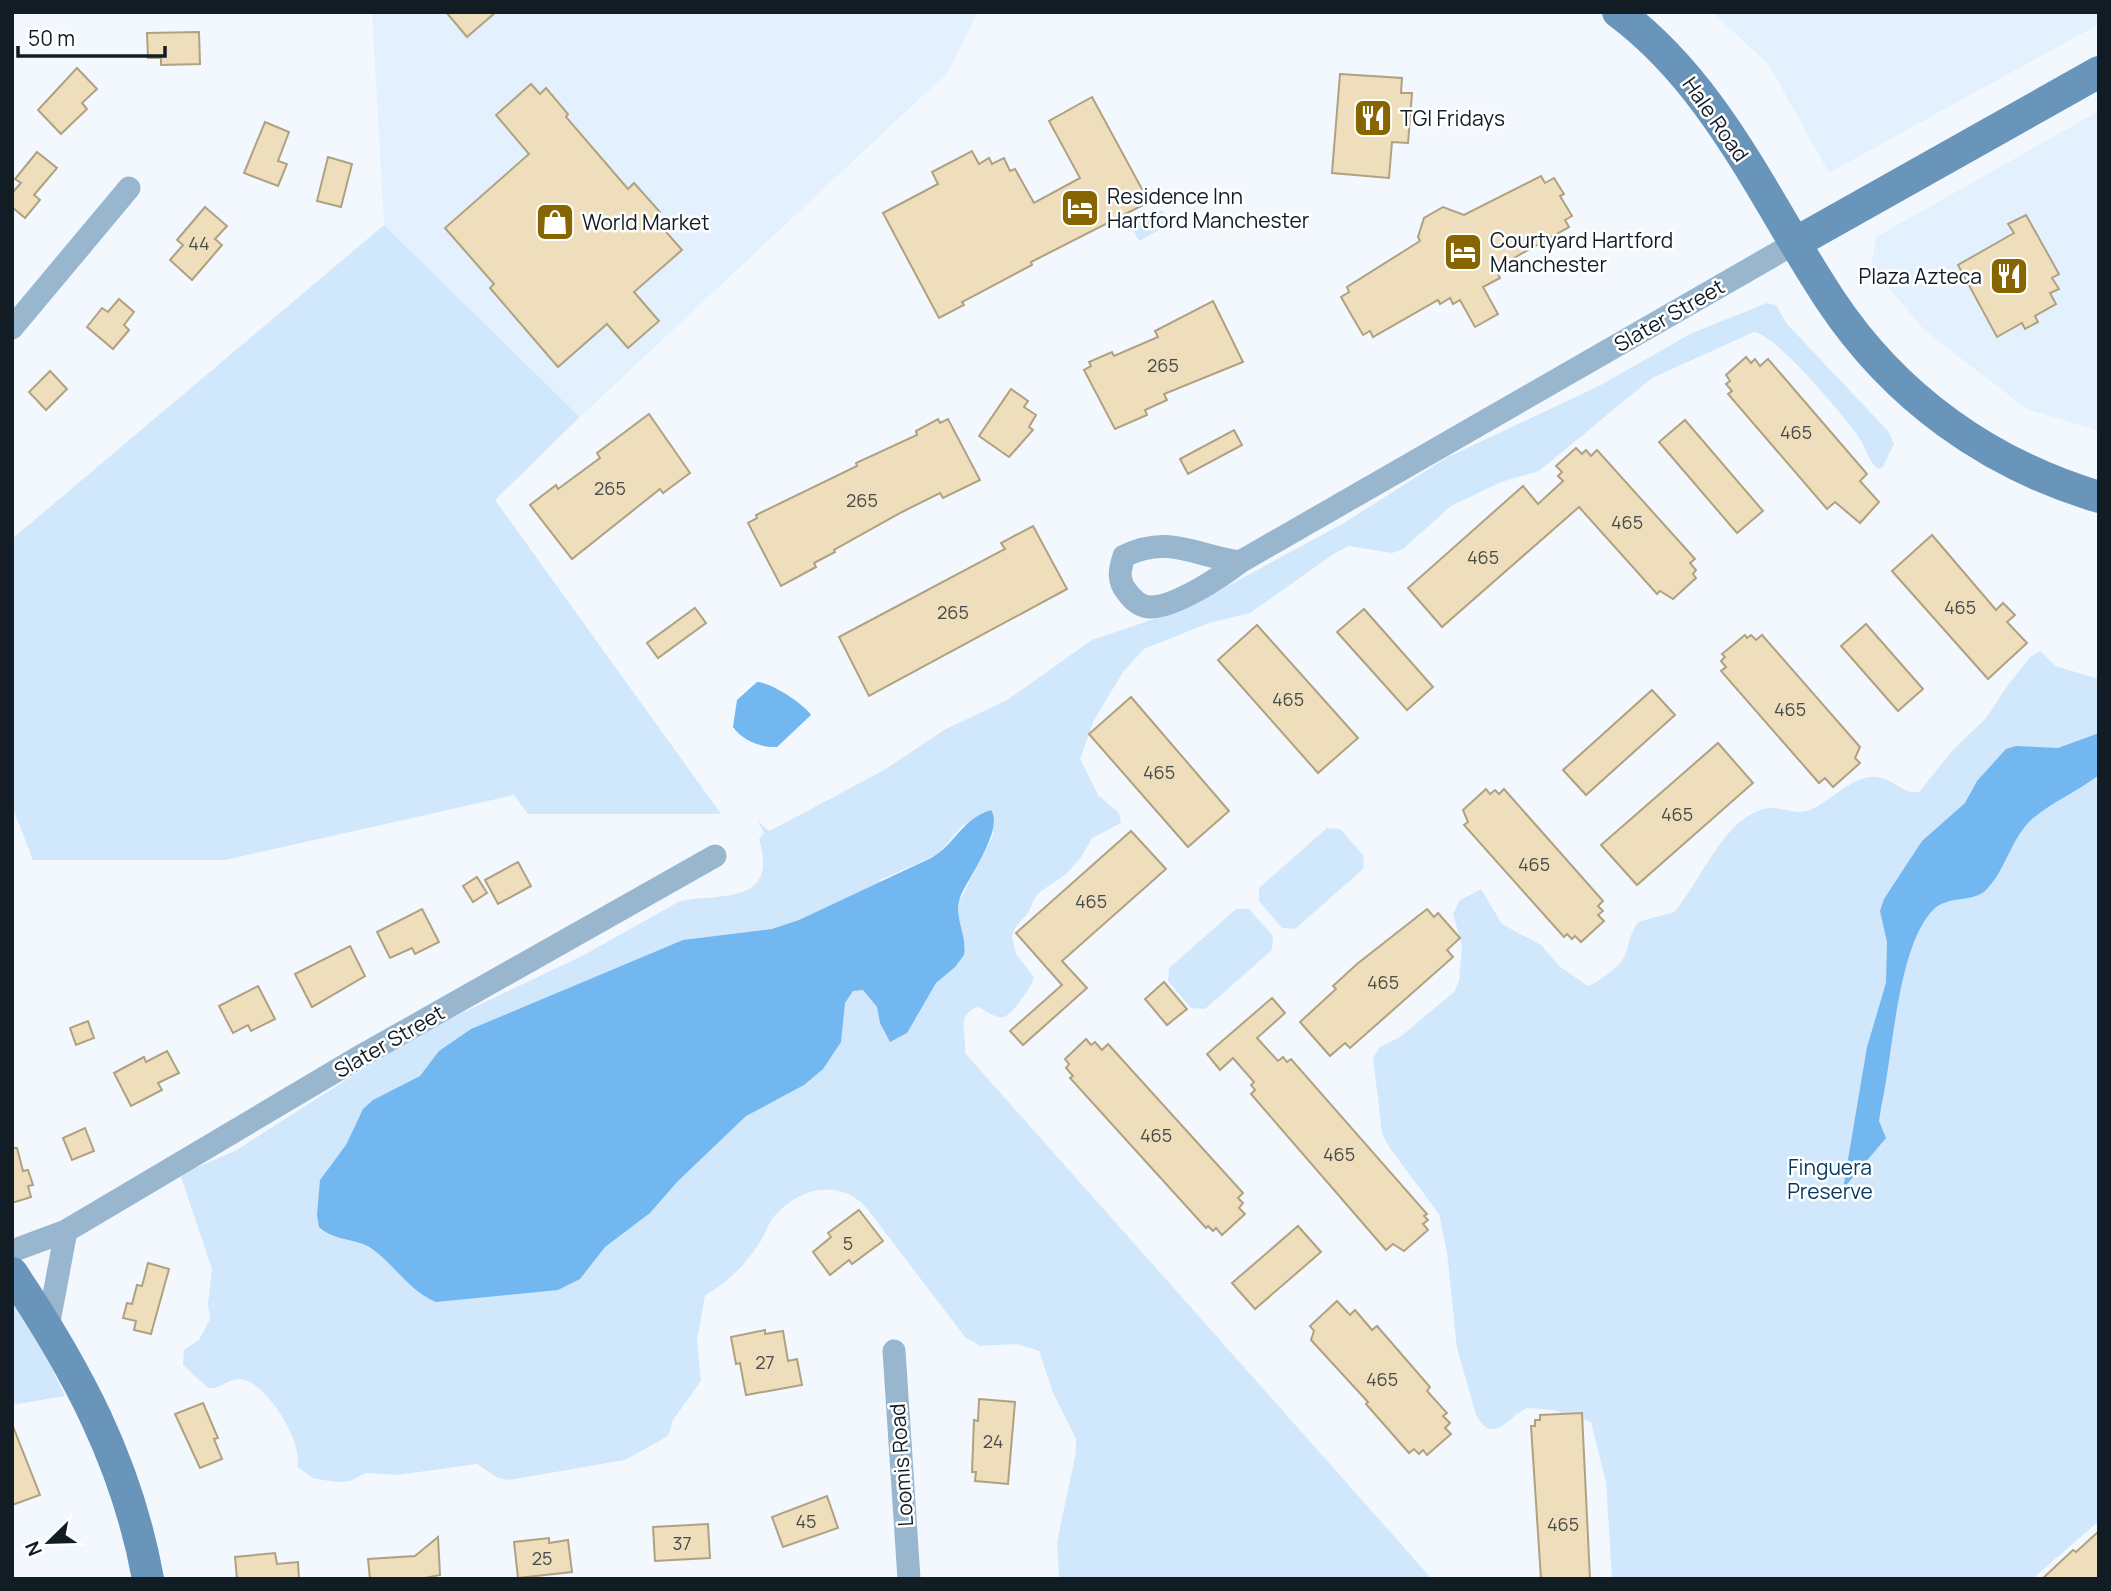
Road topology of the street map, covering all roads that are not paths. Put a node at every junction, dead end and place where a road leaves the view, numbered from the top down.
1 (1618, 12) edge
2 (2099, 72) edge
3 (129, 188) dead end
4 (1795, 243) junction
5 (12, 328) edge
6 (2099, 497) edge
7 (1240, 562) junction
8 (715, 856) dead end
9 (66, 1231) junction
10 (12, 1251) edge
11 (12, 1273) edge
12 (48, 1327) junction
13 (894, 1351) dead end
14 (148, 1579) edge
15 (909, 1579) edge

1 - 4 street, Hale Road
2 - 4 street, Slater Street
3 - 5 street
4 - 6 street, Hale Road
4 - 7 street, Slater Street
7 - 7 street, Slater Street
8 - 9 street, Slater Street
9 - 10 street, Slater Street
9 - 12 street
11 - 12 street
12 - 14 street
13 - 15 street, Loomis Road

